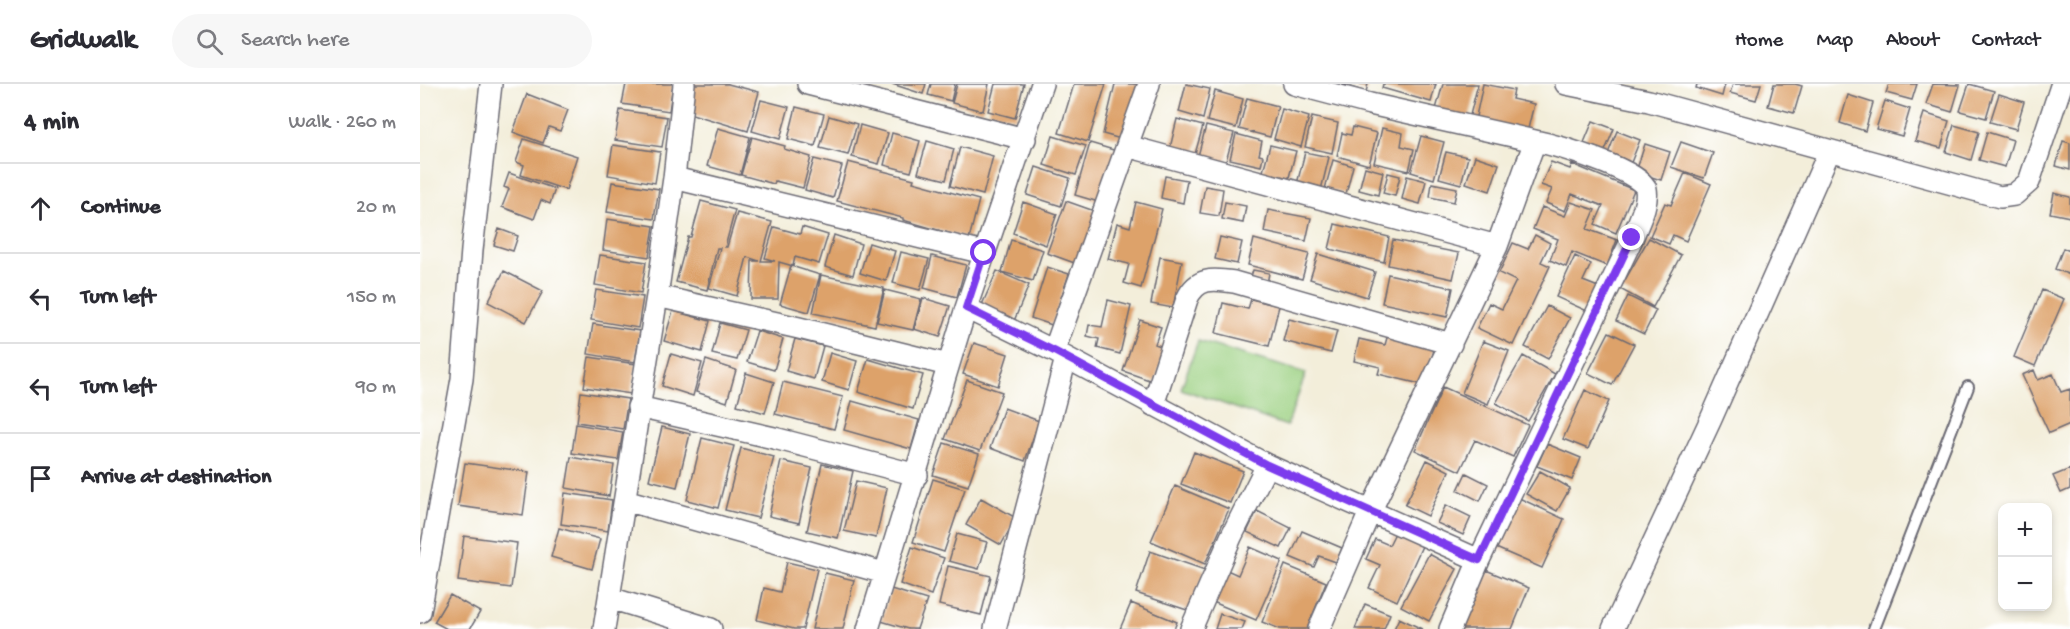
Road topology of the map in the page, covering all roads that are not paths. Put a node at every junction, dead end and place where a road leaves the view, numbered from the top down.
1 (491, 84) edge
2 (684, 84) edge
3 (808, 84) edge
4 (1042, 84) edge
5 (1149, 84) edge
6 (1294, 84) edge
7 (1566, 84) edge
8 (2059, 84) edge
9 (1025, 139) junction
10 (1535, 141) junction
11 (1128, 146) junction
12 (1829, 152) junction
13 (674, 178) junction
14 (1497, 246) junction
15 (984, 253) junction
16 (657, 296) junction
17 (966, 308) junction
18 (1451, 344) junction
19 (1060, 355) junction
20 (948, 365) junction
21 (1968, 387) dead end
22 (1153, 405) junction
23 (638, 407) junction
24 (1267, 465) junction
25 (917, 475) junction
26 (625, 500) junction
27 (1370, 512) junction
28 (1479, 560) junction
29 (884, 573) junction
30 (610, 598) junction
31 (420, 612) edge
32 (604, 629) edge
33 (711, 629) edge
34 (868, 629) edge
35 (995, 629) edge
36 (1191, 629) edge
37 (1318, 629) edge
38 (1450, 629) edge
39 (1613, 629) edge
40 (1874, 629) edge

1 - 31 street
2 - 13 street
3 - 9 street
4 - 9 street
5 - 11 street
6 - 10 street
7 - 12 street
8 - 12 street
9 - 15 street
10 - 14 street
10 - 28 street
11 - 14 street
11 - 19 street
12 - 39 street
13 - 15 street
13 - 16 street
14 - 18 street
15 - 17 street
16 - 20 street
16 - 23 street
17 - 19 street
17 - 20 street
18 - 22 street
18 - 27 street
19 - 22 street
19 - 35 street
20 - 25 street
21 - 40 lane
22 - 24 street
23 - 25 street
23 - 26 street
24 - 27 street
24 - 36 street
25 - 29 street
26 - 29 street
26 - 30 street
27 - 28 street
27 - 37 street
28 - 38 street
29 - 34 street
30 - 32 street
30 - 33 street

